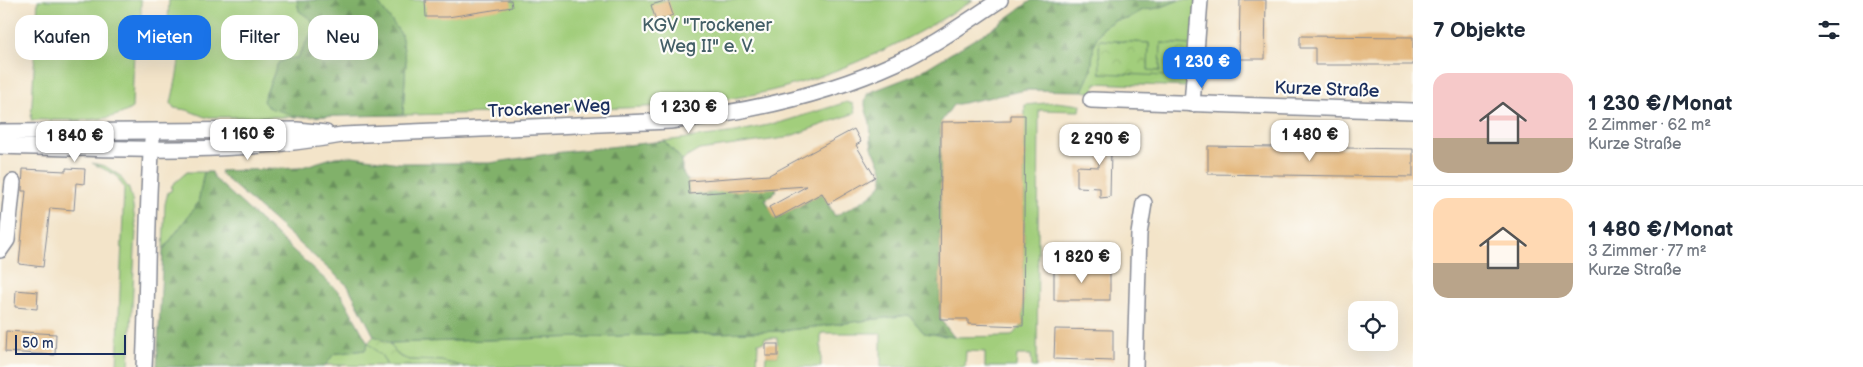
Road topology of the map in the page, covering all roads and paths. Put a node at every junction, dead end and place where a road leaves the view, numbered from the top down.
1 (1000, 0) edge
2 (1200, 0) edge
3 (1091, 100) dead end
4 (1192, 104) junction
5 (1413, 111) edge
6 (152, 131) junction
7 (0, 132) edge
8 (342, 135) junction
9 (0, 146) edge
10 (151, 148) junction
11 (13, 182) dead end
12 (1144, 202) dead end
13 (0, 250) edge
14 (144, 367) edge
15 (1136, 367) edge

1 - 8 street, Trockener Weg
2 - 4 street
3 - 4 street, Kurze Straße
4 - 5 street, Kurze Straße
6 - 7 street, Trockener Weg
6 - 8 street, Trockener Weg
6 - 10 street
8 - 10 street, Trockener Weg
9 - 10 street, Trockener Weg
10 - 14 street
11 - 13 street
12 - 15 street

